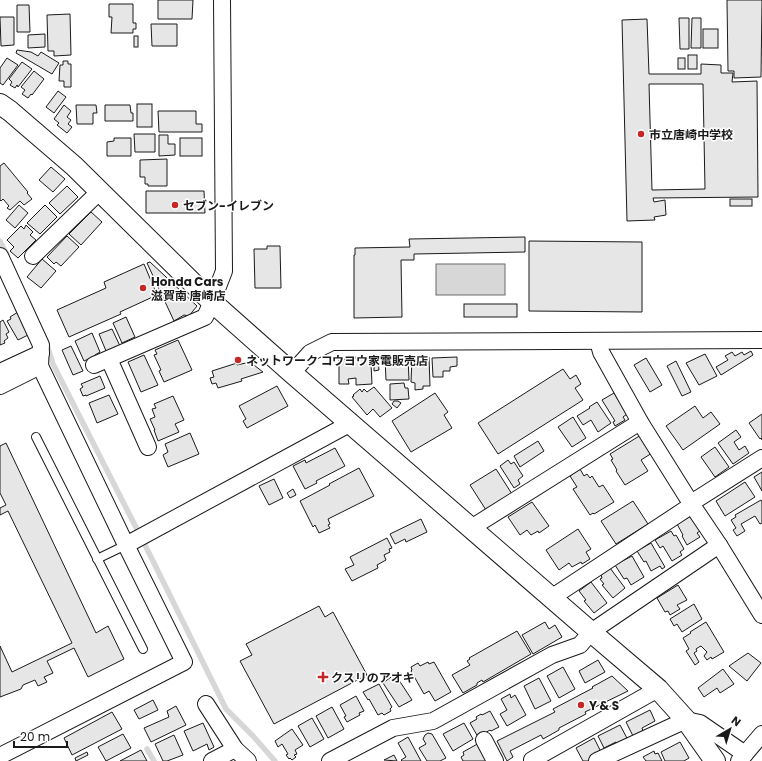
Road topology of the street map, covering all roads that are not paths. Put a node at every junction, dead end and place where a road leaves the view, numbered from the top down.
1 (222, 0) edge
2 (0, 104) edge
3 (100, 191) junction
4 (0, 256) edge
5 (33, 256) dead end
6 (212, 302) junction
7 (762, 340) edge
8 (598, 341) junction
9 (41, 359) junction
10 (0, 372) edge
11 (292, 373) junction
12 (0, 386) edge
13 (640, 422) junction
14 (351, 423) junction
15 (36, 436) dead end
16 (148, 447) dead end
17 (762, 458) edge
18 (692, 504) junction
19 (471, 528) junction
20 (128, 544) junction
21 (719, 544) junction
22 (97, 559) junction
23 (551, 598) junction
24 (762, 615) edge
25 (591, 632) junction
26 (143, 650) dead end
27 (658, 689) junction
28 (206, 704) dead end
29 (686, 720) junction
30 (762, 734) edge
31 (484, 740) dead end
32 (235, 749) junction
33 (0, 756) edge
34 (742, 758) edge
35 (212, 761) edge
36 (248, 761) edge
37 (330, 761) edge
38 (494, 761) edge
39 (532, 761) edge
40 (597, 761) edge
41 (715, 761) edge

1 - 6 street
2 - 3 street
3 - 5 street
3 - 6 street
4 - 9 street
6 - 11 street
6 - 16 street
7 - 8 street
8 - 11 street
8 - 13 street
9 - 10 street
9 - 12 street
9 - 20 street
11 - 14 street
13 - 18 street
13 - 19 street
14 - 19 street
14 - 20 street
15 - 22 lane
17 - 18 street
18 - 21 street
18 - 23 street
19 - 23 street
20 - 22 lane
20 - 33 street
21 - 24 street
21 - 25 street
22 - 26 lane
23 - 25 street
25 - 27 street
25 - 37 street
27 - 29 street
27 - 39 street
28 - 32 street
29 - 34 street
29 - 40 street
29 - 41 street
30 - 34 street
31 - 38 street
32 - 35 street
32 - 36 street

